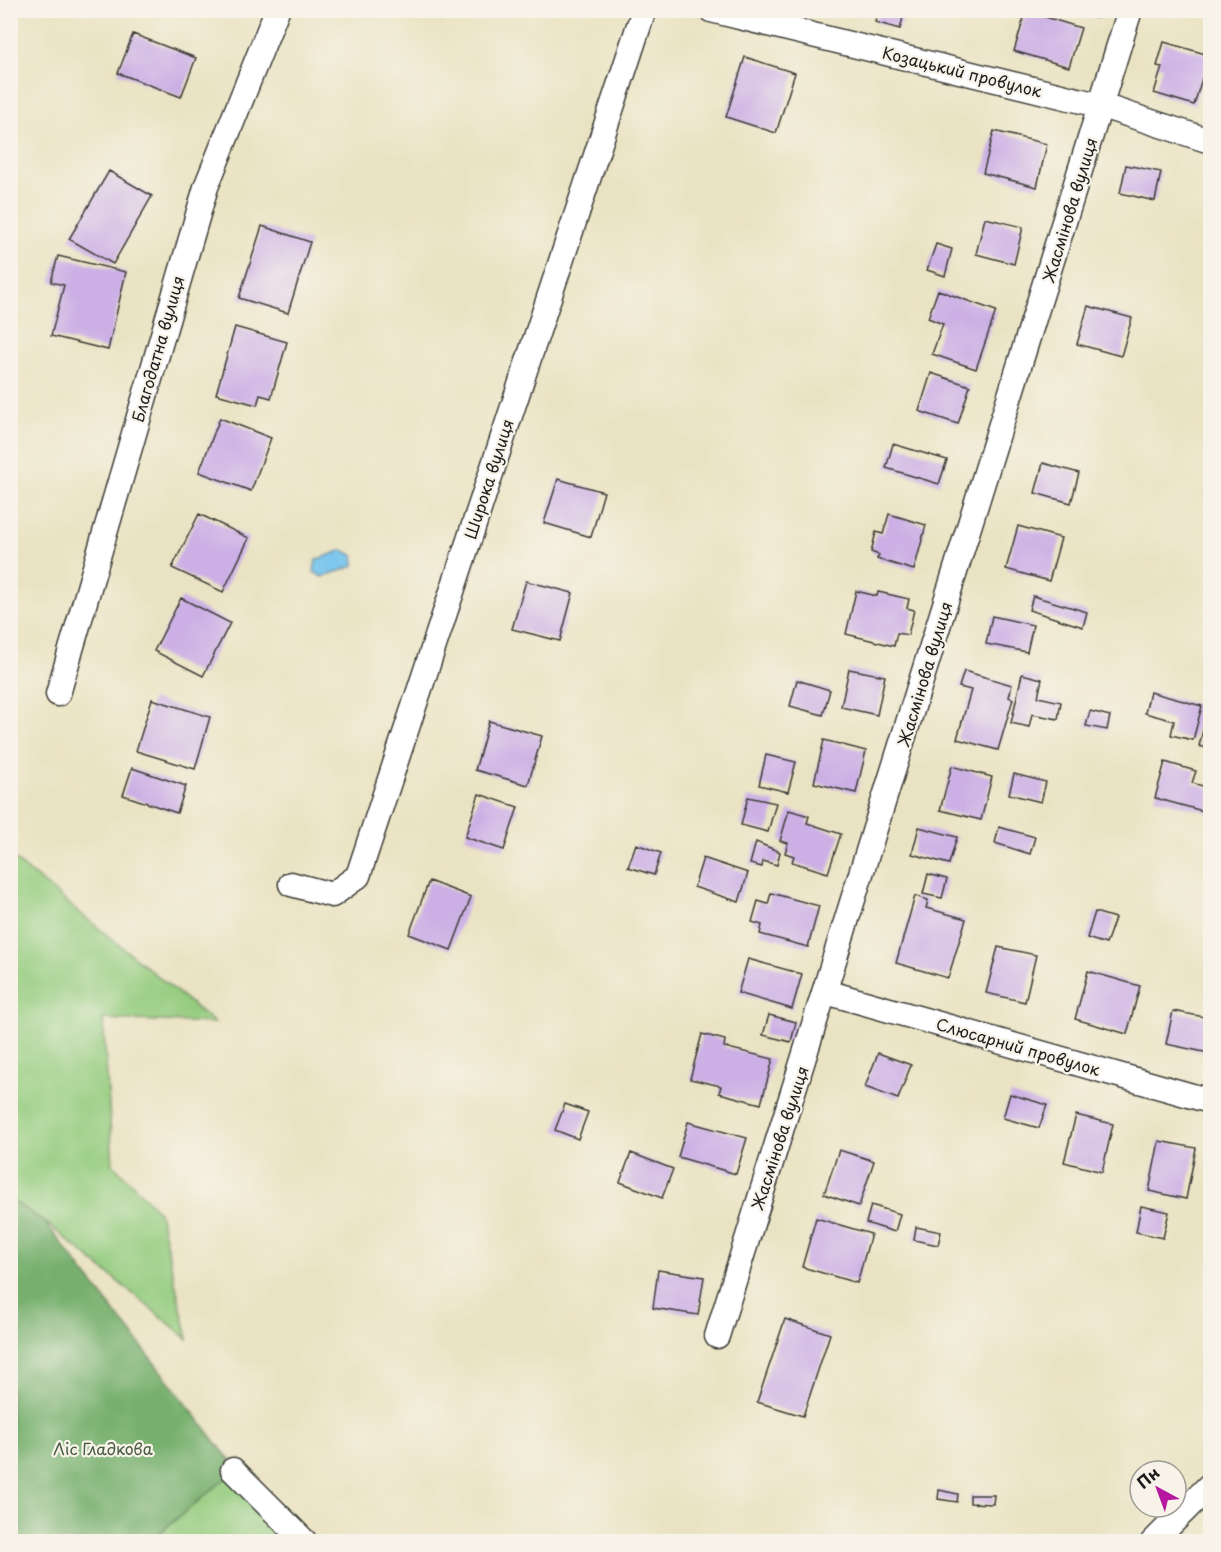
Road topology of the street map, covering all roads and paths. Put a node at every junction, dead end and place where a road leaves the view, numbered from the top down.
1 (277, 10) edge
2 (644, 10) edge
3 (711, 10) edge
4 (1130, 10) edge
5 (1102, 106) junction
6 (1210, 141) edge
7 (58, 694) dead end
8 (291, 884) dead end
9 (826, 992) junction
10 (1210, 1101) edge
11 (717, 1336) dead end
12 (233, 1470) dead end
13 (1210, 1485) edge
14 (305, 1542) edge
15 (1154, 1542) edge

1 - 7 street, Благодатна вулиця
2 - 8 street, Широка вулиця
3 - 5 street, Козацький провулок
4 - 5 street, Жасмінова вулиця
5 - 6 street, Козацький провулок
5 - 9 street, Жасмінова вулиця
9 - 10 street, Слюсарний провулок
9 - 11 street, Жасмінова вулиця
12 - 14 street
13 - 15 street

